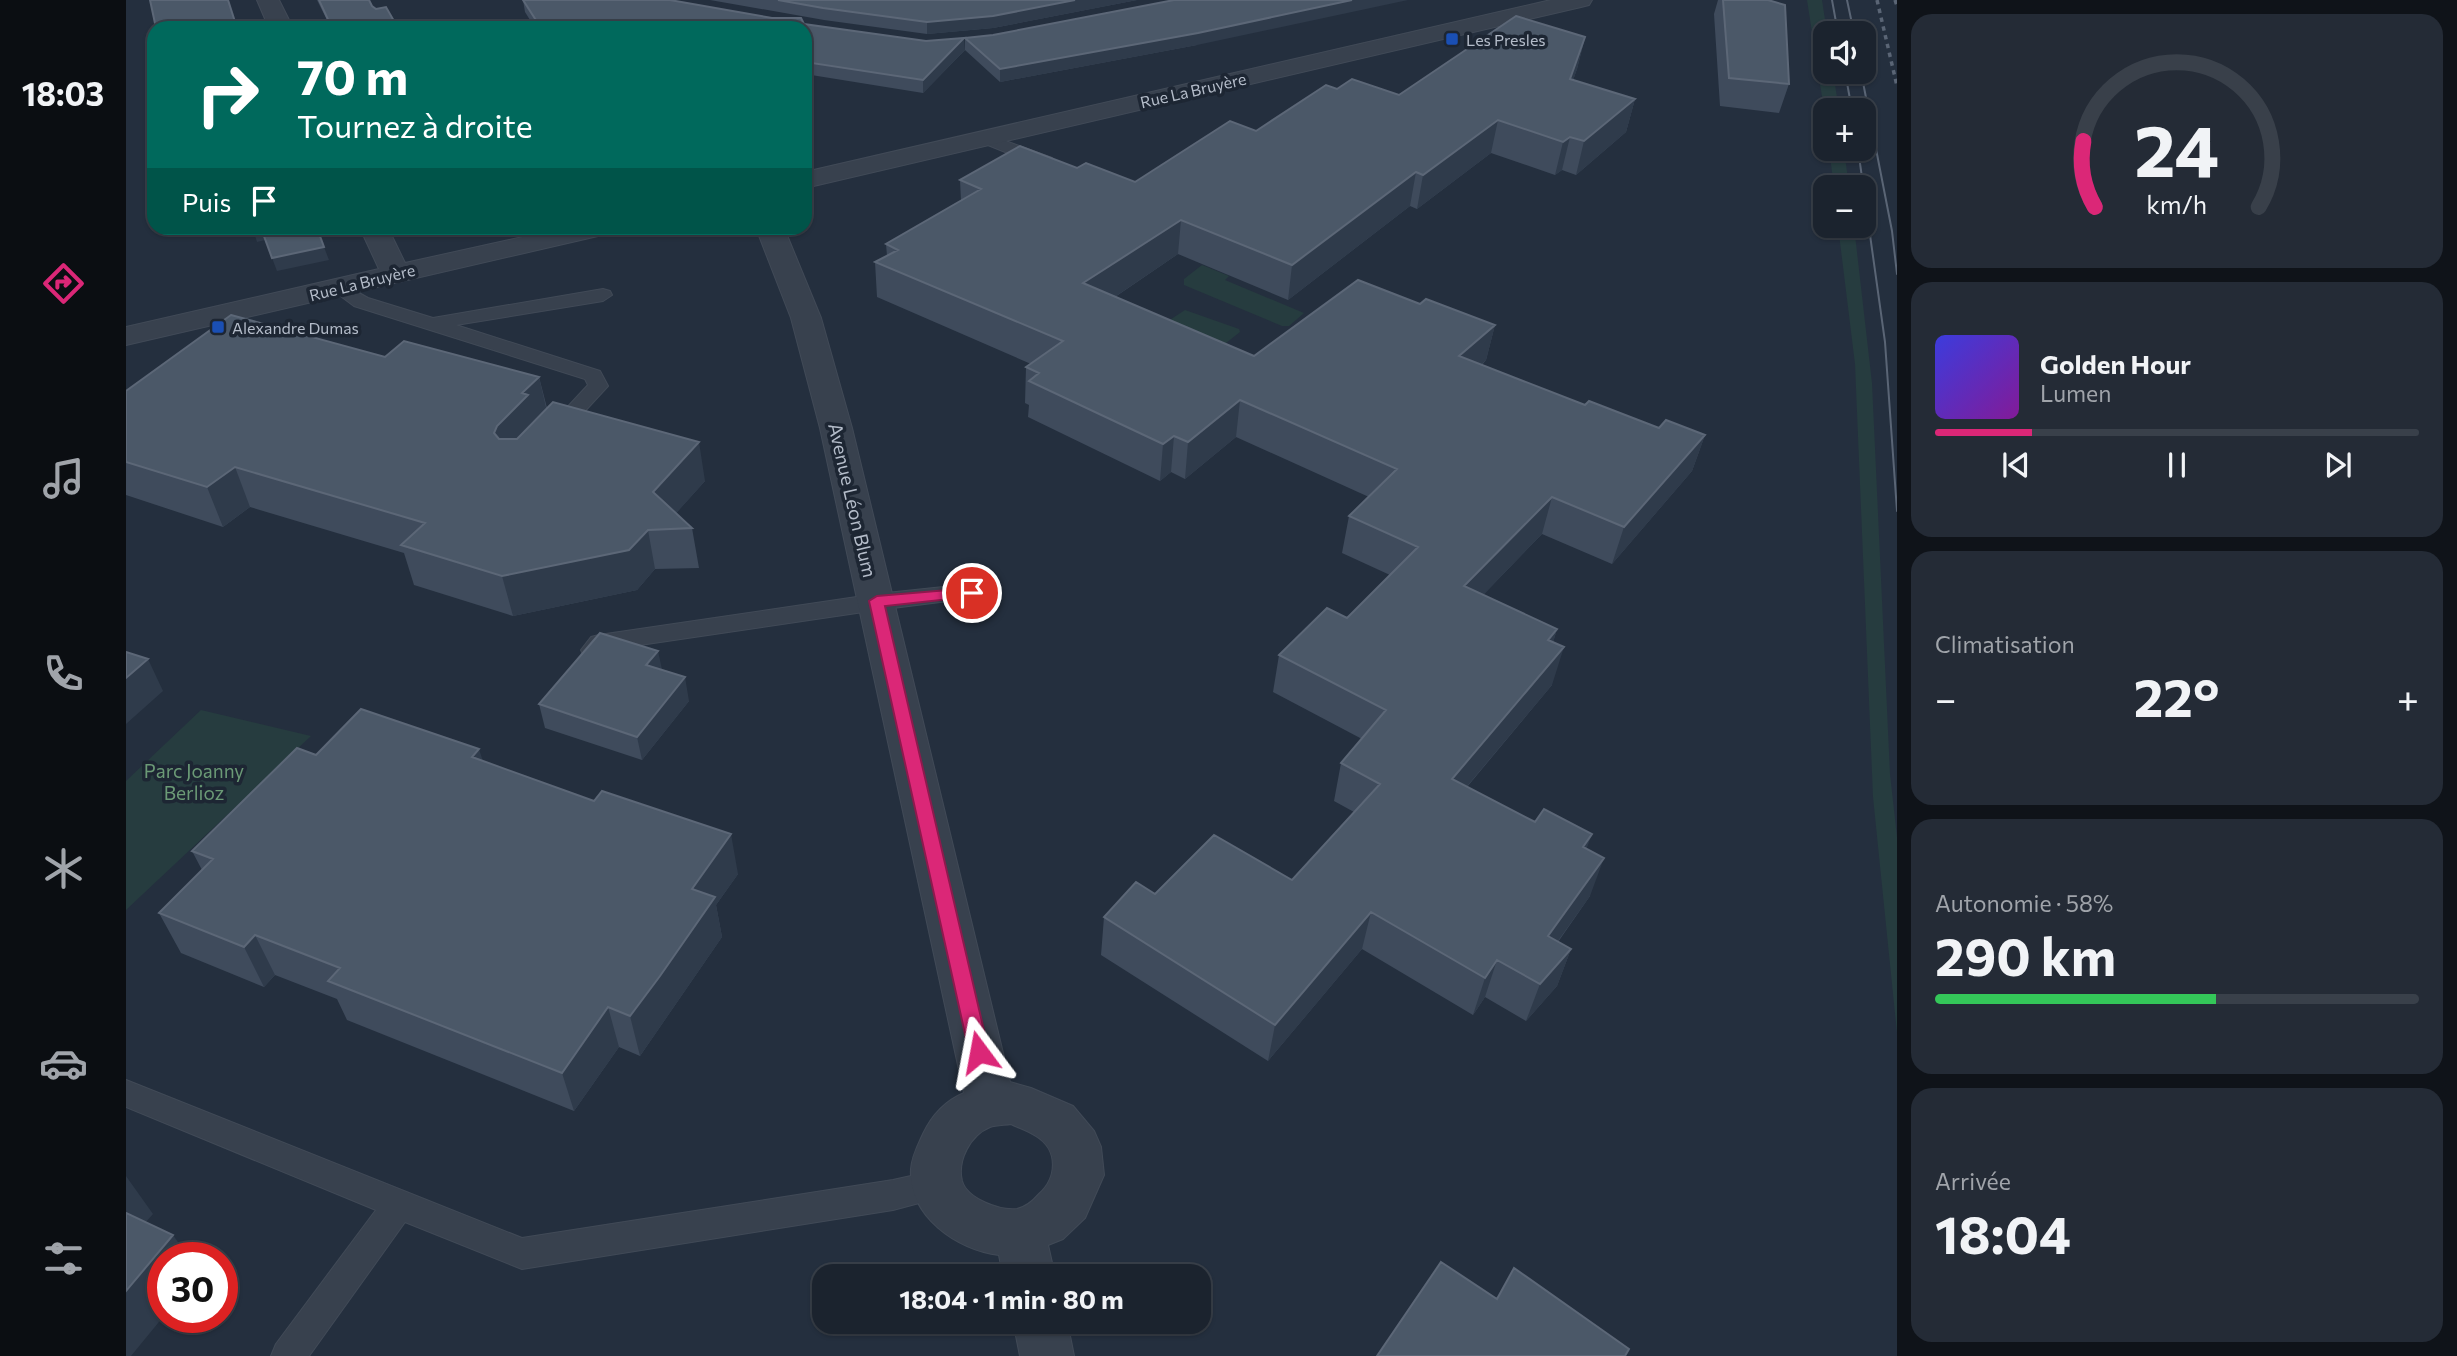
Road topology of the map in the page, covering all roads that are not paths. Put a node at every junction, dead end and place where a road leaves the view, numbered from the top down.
1 (268, 0) edge
2 (1581, 0) edge
3 (278, 21) edge
4 (984, 138) junction
5 (1057, 167) edge
6 (812, 178) edge
7 (377, 235) edge
8 (567, 235) edge
9 (772, 235) edge
10 (396, 273) junction
11 (339, 288) junction
12 (603, 295) dead end
13 (431, 323) junction
14 (126, 336) edge
15 (544, 443) edge
16 (972, 593) dead end
17 (877, 601) junction
18 (578, 667) edge
19 (126, 1093) edge
20 (991, 1105) junction
21 (938, 1185) junction
22 (399, 1204) junction
23 (1024, 1254) edge
24 (1043, 1334) edge
25 (288, 1356) edge
26 (1047, 1356) edge

1 - 3 street
2 - 4 street, Rue La Bruyère
4 - 5 lane
4 - 6 street, Rue La Bruyère
7 - 10 street
8 - 10 street, Rue La Bruyère
9 - 17 street, Avenue Léon Blum
10 - 11 street, Rue La Bruyère
11 - 13 lane
11 - 14 street, Rue La Bruyère
12 - 13 lane
13 - 15 lane
16 - 17 lane
17 - 18 lane
17 - 20 street, Avenue Léon Blum
19 - 22 lane
20 - 21 street
20 - 23 street
21 - 22 lane
21 - 23 street
22 - 25 lane
24 - 26 street

